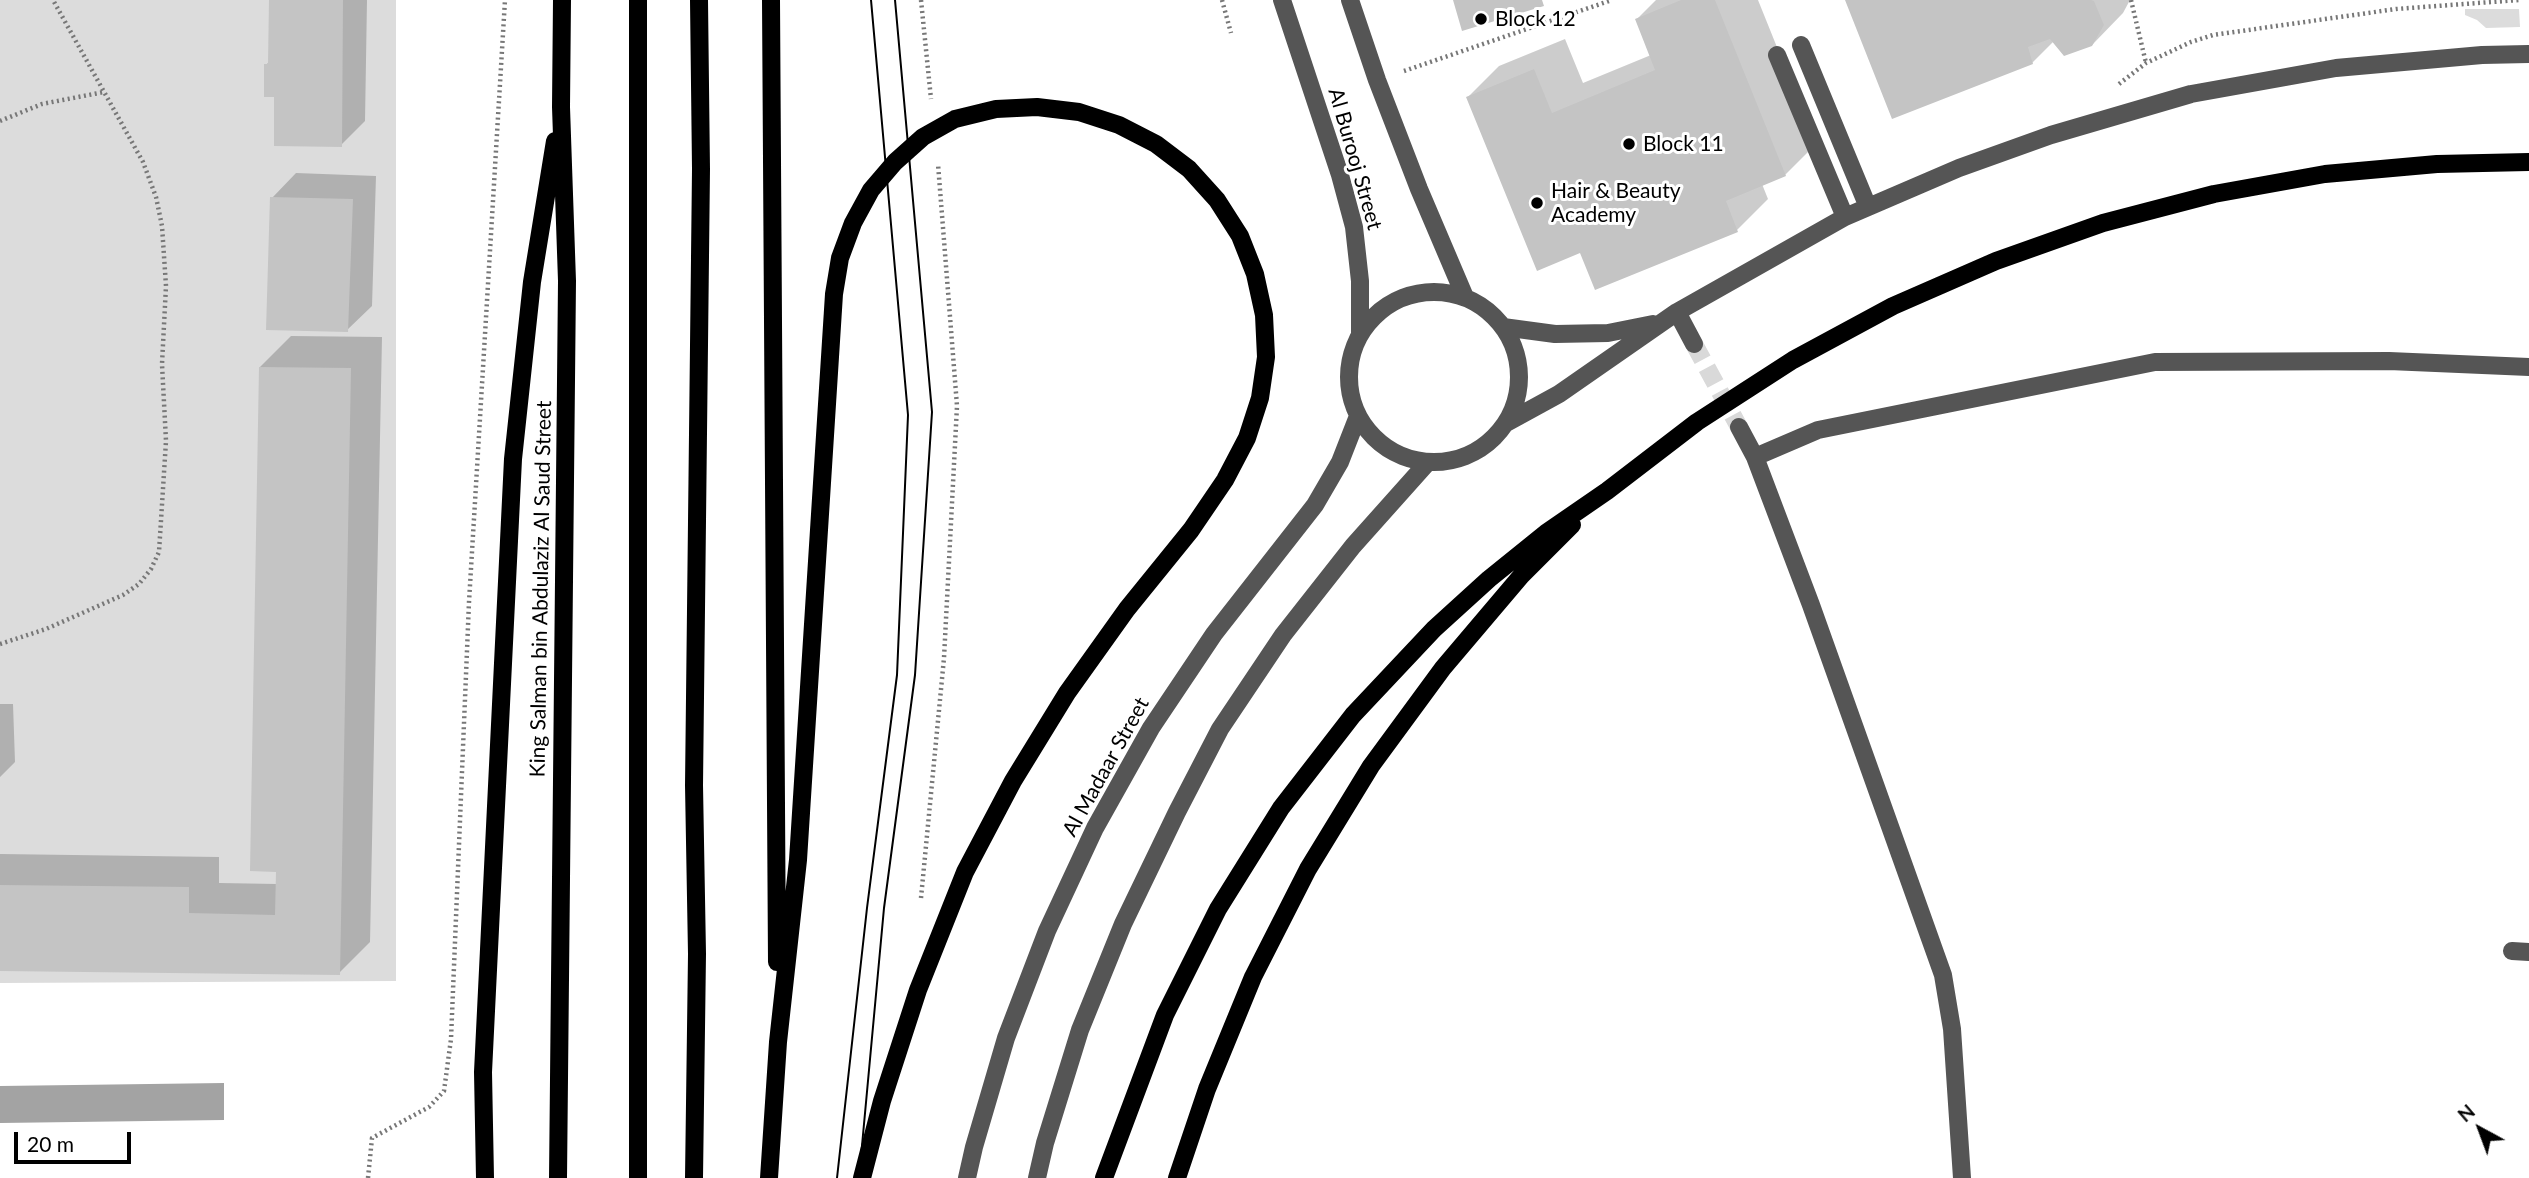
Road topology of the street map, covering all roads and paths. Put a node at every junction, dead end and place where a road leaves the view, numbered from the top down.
1 (53, 0) edge
2 (505, 0) edge
3 (562, 0) edge
4 (638, 0) edge
5 (699, 0) edge
6 (772, 0) edge
7 (922, 0) edge
8 (1222, 0) edge
9 (1282, 0) edge
10 (1350, 0) edge
11 (1612, 0) edge
12 (2131, 0) edge
13 (2519, 0) edge
14 (1231, 33) dead end
15 (1801, 45) dead end
16 (2529, 54) edge
17 (1777, 55) dead end
18 (2146, 63) junction
19 (1377, 80) junction
20 (2116, 86) dead end
21 (104, 92) junction
22 (561, 107) junction
23 (0, 121) edge
24 (934, 131) junction
25 (2529, 162) edge
26 (1868, 206) junction
27 (1845, 218) junction
28 (1465, 298) junction
29 (1677, 312) junction
30 (1660, 322) junction
31 (1503, 327) junction
32 (1360, 335) junction
33 (1694, 344) tunnel mouth
34 (2529, 366) edge
35 (1358, 416) junction
36 (1506, 424) junction
37 (1739, 428) tunnel mouth
38 (1755, 457) junction
39 (1429, 462) junction
40 (1607, 491) junction
41 (0, 643) edge
42 (921, 904) dead end
43 (778, 1042) junction
44 (369, 1178) edge
45 (485, 1178) edge
46 (558, 1178) edge
47 (638, 1178) edge
48 (694, 1178) edge
49 (769, 1178) edge
50 (862, 1178) edge
51 (967, 1178) edge
52 (1037, 1178) edge
53 (1104, 1178) edge
54 (1177, 1178) edge
55 (1962, 1178) edge

1 - 21 path
2 - 44 path
3 - 22 main road, King Salman bin Abdulaziz Al Saud Street
4 - 47 main road
5 - 48 main road
6 - 43 main road
7 - 24 path
8 - 14 path
9 - 32 street, Al Burooj Street
10 - 19 street, Al Burooj Street
11 - 19 path
12 - 18 path
13 - 18 path
15 - 26 street
16 - 26 street
17 - 27 street
18 - 20 path
19 - 28 street, Al Burooj Street
21 - 23 path
21 - 41 path
22 - 45 main road
22 - 46 main road, King Salman bin Abdulaziz Al Saud Street
24 - 42 path
24 - 43 main road
24 - 50 main road
25 - 40 main road
26 - 27 street
27 - 29 street
28 - 31 street
28 - 32 street
29 - 30 street
29 - 33 street
30 - 31 street
30 - 36 street
31 - 36 street
32 - 35 street
34 - 38 street
35 - 39 street
35 - 51 street, Al Madaar Street
36 - 39 street
37 - 38 street
38 - 55 street
39 - 52 street
40 - 53 main road
40 - 54 main road
43 - 49 main road

